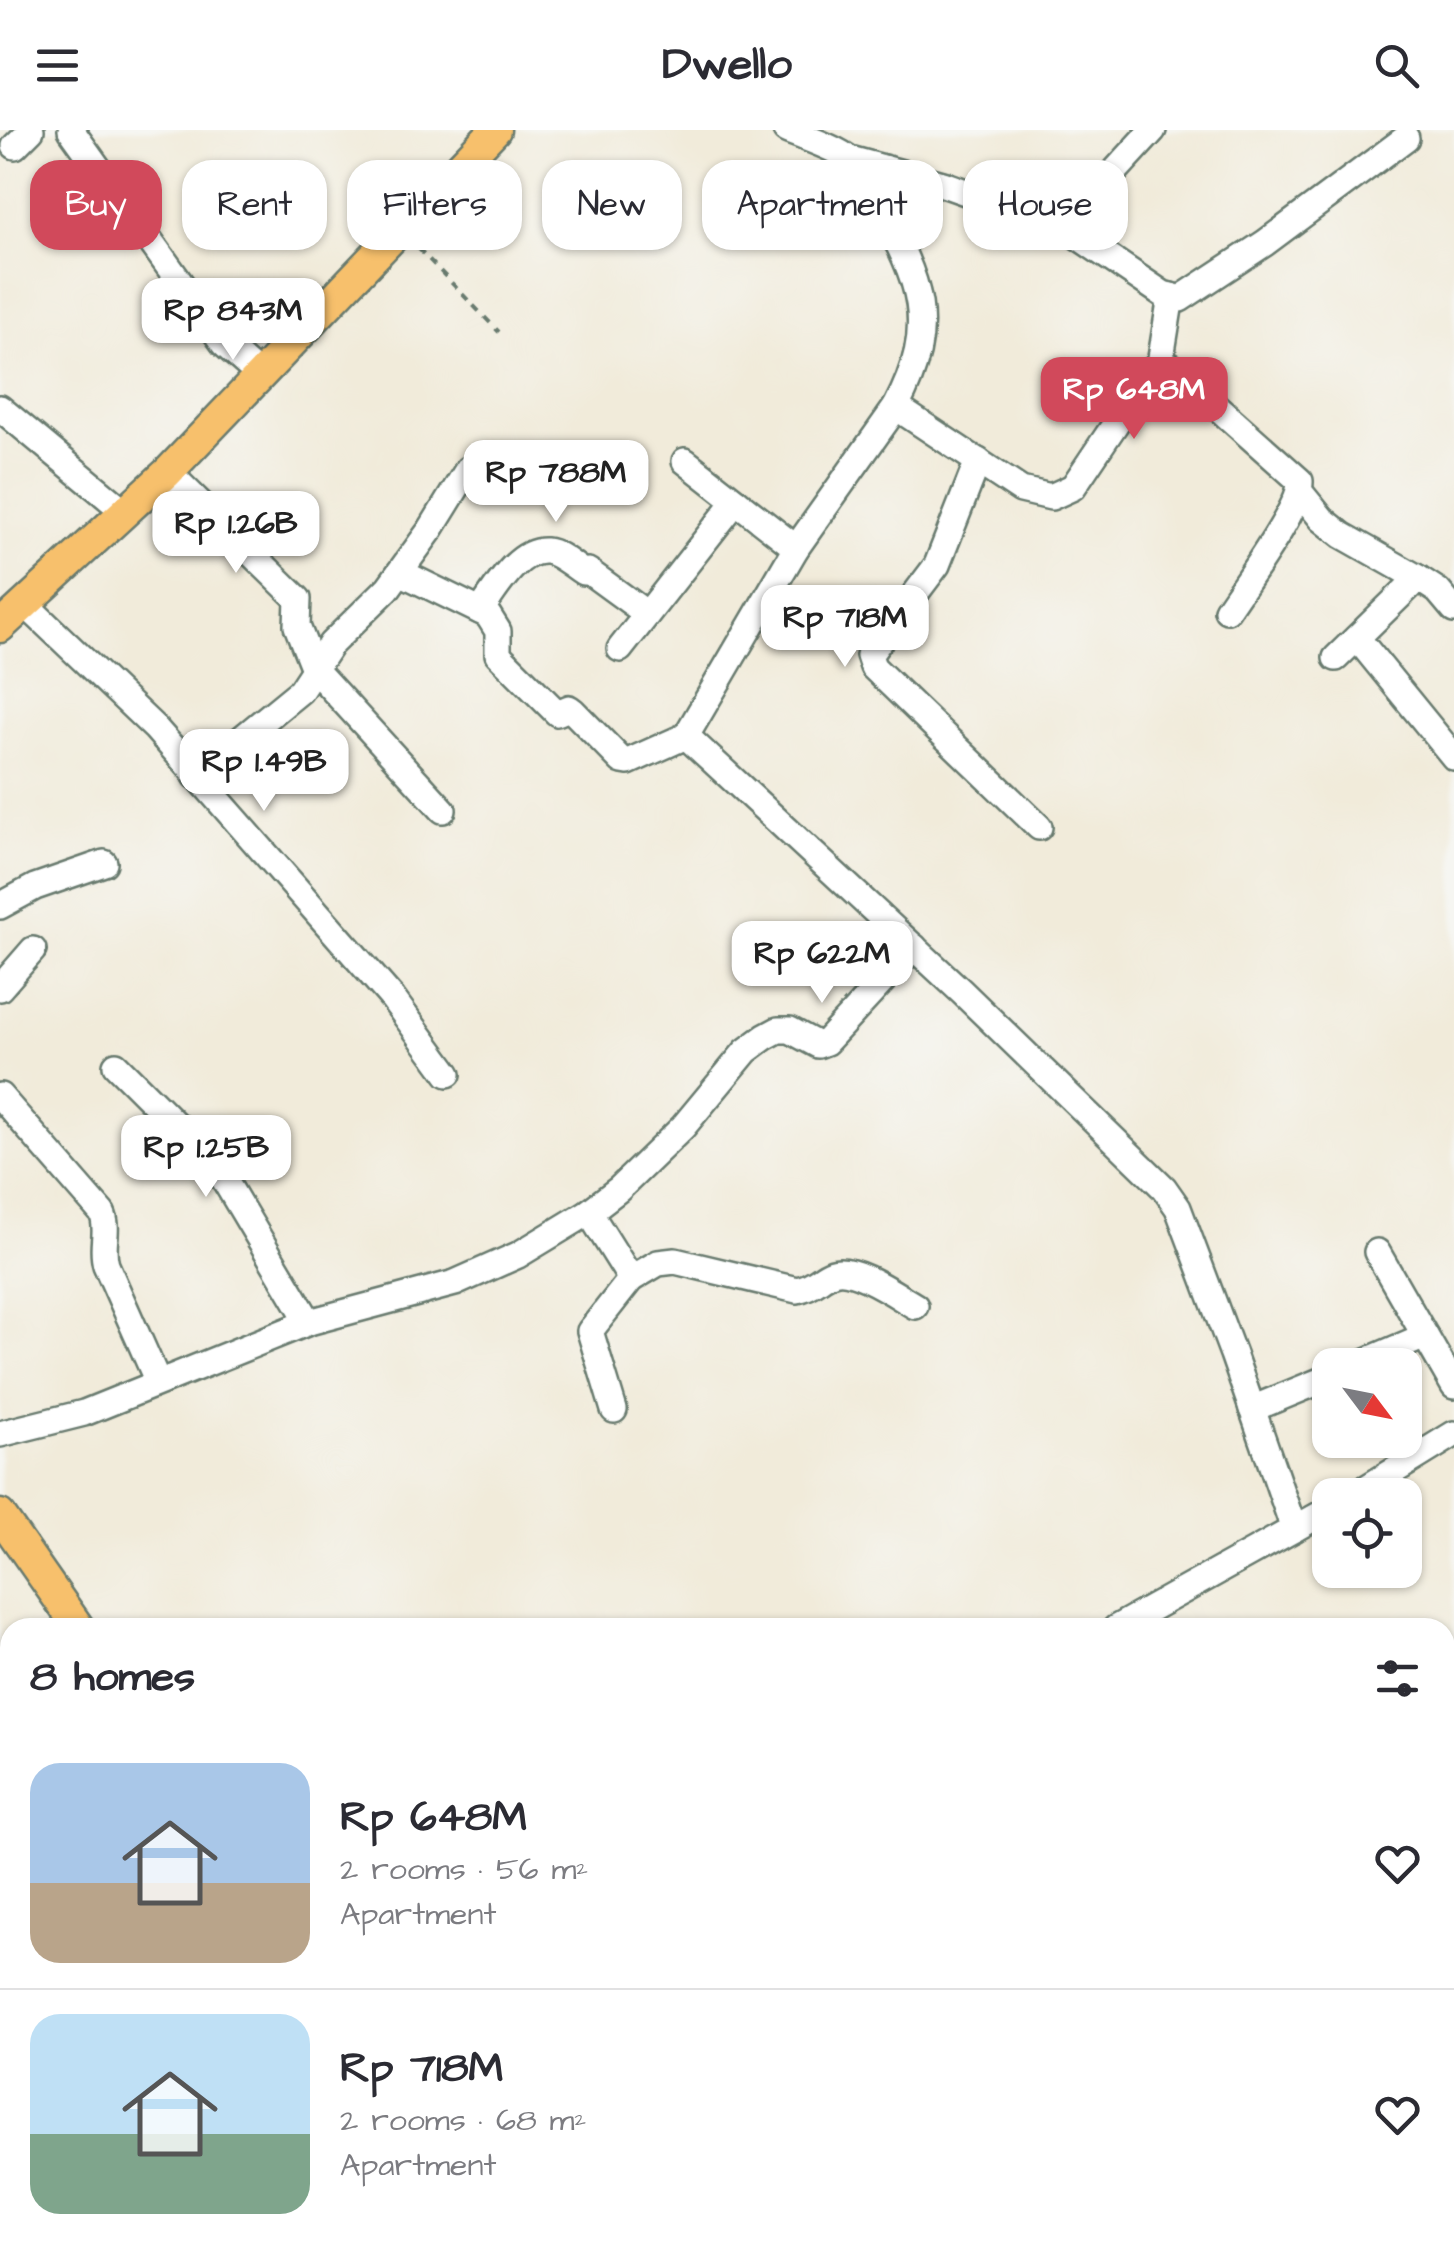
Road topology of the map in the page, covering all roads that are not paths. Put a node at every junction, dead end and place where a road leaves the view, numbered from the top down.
1 (71, 130) edge
2 (495, 130) edge
3 (786, 130) edge
4 (1153, 130) edge
5 (1406, 138) dead end
6 (850, 158) junction
7 (1125, 160) edge
8 (963, 191) edge
9 (1098, 250) edge
10 (1171, 296) junction
11 (1160, 364) junction
12 (261, 377) junction
13 (0, 408) edge
14 (896, 408) junction
15 (685, 461) dead end
16 (978, 461) junction
17 (468, 469) dead end
18 (168, 472) junction
19 (1300, 492) junction
20 (736, 501) junction
21 (124, 511) junction
22 (796, 548) junction
23 (400, 572) junction
24 (1418, 578) junction
25 (25, 604) junction
26 (1227, 610) dead end
27 (1454, 610) edge
28 (480, 611) junction
29 (648, 614) junction
30 (0, 627) edge
31 (1357, 638) junction
32 (620, 649) dead end
33 (1336, 658) dead end
34 (314, 669) junction
35 (686, 736) junction
36 (1454, 756) edge
37 (196, 776) junction
38 (444, 810) dead end
39 (1039, 827) dead end
40 (104, 864) dead end
41 (0, 906) edge
42 (914, 948) junction
43 (32, 950) dead end
44 (0, 988) edge
45 (116, 1065) dead end
46 (448, 1074) dead end
47 (0, 1096) edge
48 (589, 1212) junction
49 (1377, 1252) dead end
50 (631, 1280) junction
51 (914, 1306) dead end
52 (309, 1322) junction
53 (1425, 1336) junction
54 (1397, 1348) edge
55 (158, 1382) junction
56 (1312, 1384) edge
57 (1454, 1386) edge
58 (614, 1410) dead end
59 (1252, 1410) junction
60 (0, 1434) edge
61 (1454, 1434) edge
62 (1382, 1478) edge
63 (0, 1515) edge
64 (1312, 1519) edge
65 (1294, 1529) junction
66 (72, 1618) edge
67 (1139, 1618) edge

1 - 12 street
2 - 12 main road
3 - 6 street
4 - 7 street
5 - 10 street
6 - 8 street
6 - 14 street
9 - 10 street
10 - 11 street
11 - 16 street
11 - 19 street
12 - 18 main road
13 - 21 street
14 - 16 street
14 - 22 street
15 - 20 street
16 - 39 street
17 - 23 street
18 - 21 main road
18 - 34 street
19 - 24 street
19 - 26 street
20 - 22 street
20 - 29 street
21 - 25 main road
22 - 35 street
23 - 28 street
23 - 34 street
24 - 27 street
24 - 31 street
25 - 30 main road
25 - 37 street
28 - 29 street
28 - 35 street
29 - 32 street
31 - 33 street
31 - 36 street
34 - 37 street
34 - 38 street
35 - 42 street
37 - 46 street
40 - 41 street
42 - 48 street
42 - 59 street
43 - 44 street
45 - 52 street
47 - 55 street
48 - 50 street
48 - 52 street
49 - 53 street
50 - 51 street
50 - 58 street
52 - 55 street
53 - 54 street
53 - 57 street
55 - 60 street
56 - 59 street
59 - 65 street
61 - 62 street
63 - 66 main road
64 - 65 street
65 - 67 street

